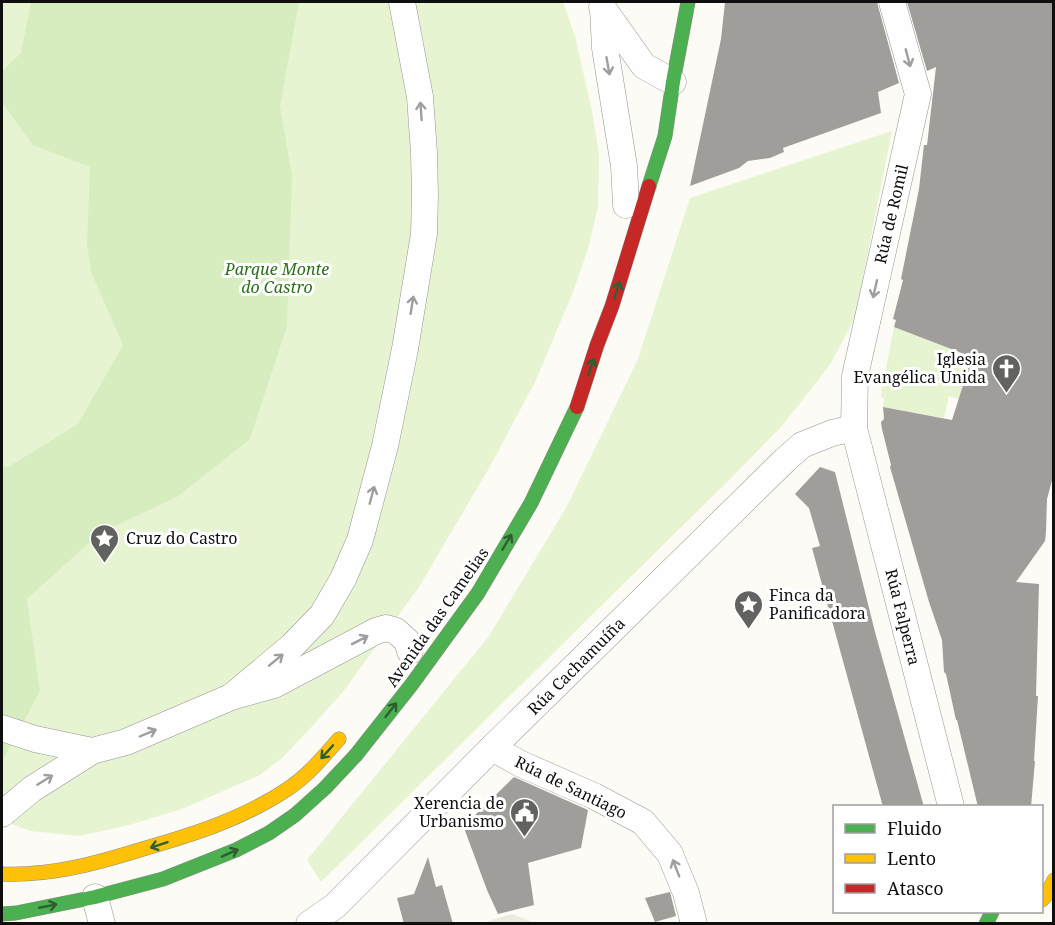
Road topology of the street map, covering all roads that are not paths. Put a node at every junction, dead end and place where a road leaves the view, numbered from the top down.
1 (402, 2) edge
2 (688, 2) edge
3 (892, 2) edge
4 (602, 5) edge
5 (673, 82) junction
6 (654, 108) dead end
7 (636, 163) dead end
8 (625, 210) joint
9 (854, 428) junction
10 (412, 648) dead end
11 (231, 697) junction
12 (2, 728) edge
13 (349, 728) dead end
14 (492, 748) junction
15 (92, 751) junction
16 (950, 805) edge
17 (2, 814) edge
18 (2, 874) edge
19 (1053, 880) edge
20 (95, 897) junction
21 (1043, 904) edge
22 (2, 914) edge
23 (102, 924) edge
24 (309, 924) edge
25 (694, 924) edge

11 -> 1 street
2 - 5 main road, Avenida das Camelias
3 -> 9 street, Rúa de Romil
4 - 5 street
4 -> 8 street
5 - 6 main road, Avenida das Camelias
20 -> 5 main road, Avenida das Camelias
7 - 8 main road
9 - 14 street, Rúa Cachamuíña
9 - 16 street, Rúa Falperra
11 -> 10 street
15 -> 11 street
12 - 15 street
13 -> 18 main road
14 - 24 street, Rúa Cachamuíña
25 -> 14 street, Rúa de Santiago
17 -> 15 street
19 - 21 main road
22 -> 20 main road, Avenida das Camelias
20 - 23 street

